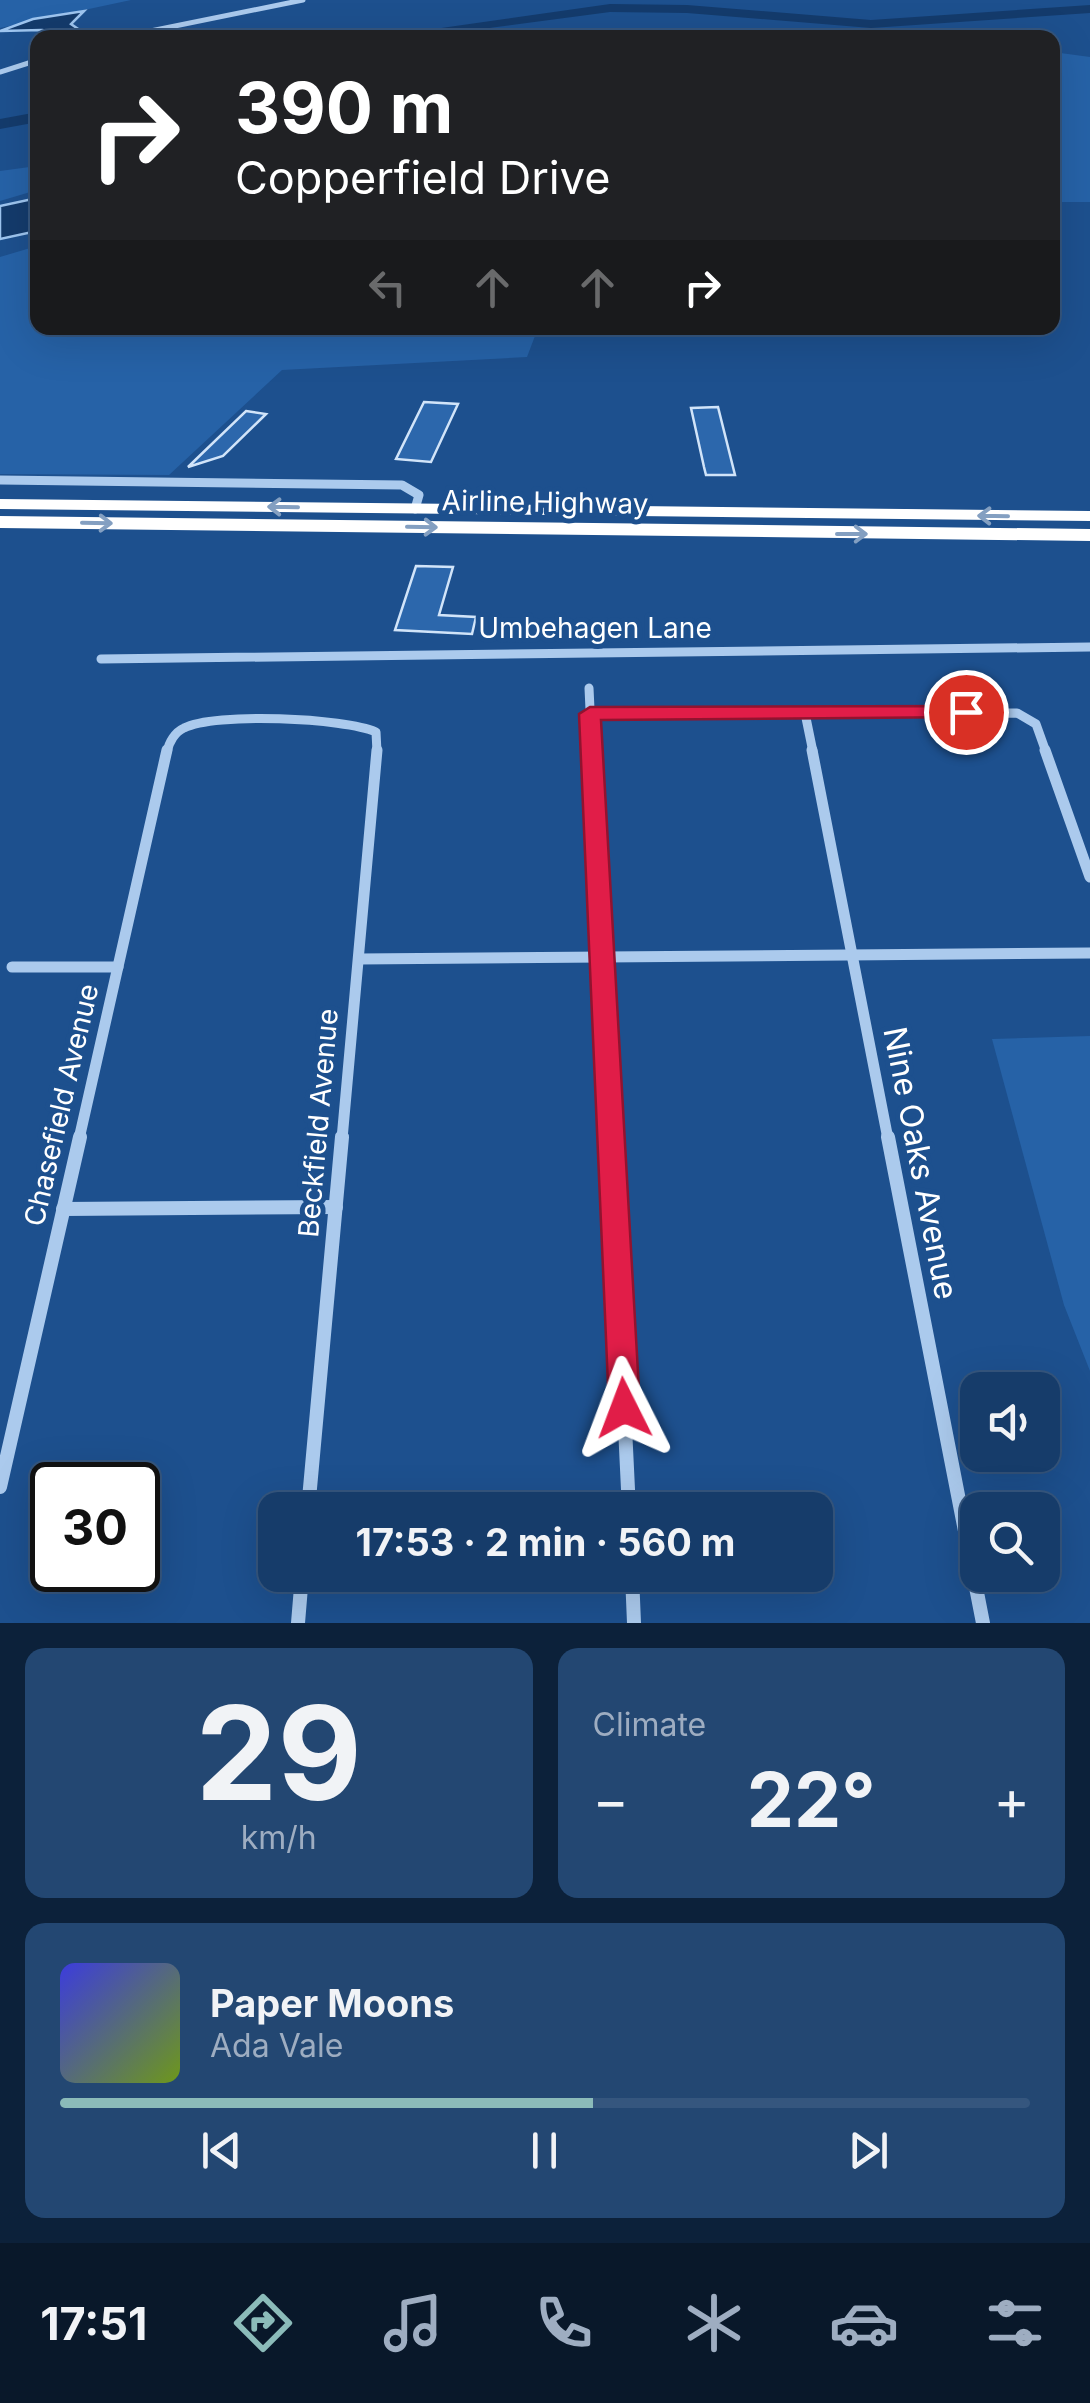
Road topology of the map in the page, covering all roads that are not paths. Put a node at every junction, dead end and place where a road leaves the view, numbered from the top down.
1 (303, 0) edge
2 (155, 30) edge
3 (30, 63) edge
4 (0, 72) edge
5 (0, 480) edge
6 (0, 504) edge
7 (415, 509) junction
8 (800, 514) junction
9 (1090, 516) edge
10 (0, 522) edge
11 (515, 529) junction
12 (1090, 535) edge
13 (1090, 647) edge
14 (101, 659) dead end
15 (589, 688) dead end
16 (805, 713) junction
17 (590, 714) junction
18 (172, 735) joint
19 (1090, 877) edge
20 (1090, 953) edge
21 (852, 956) junction
22 (604, 957) junction
23 (359, 958) junction
24 (118, 967) junction
25 (12, 968) dead end
26 (336, 1207) junction
27 (63, 1209) junction
28 (0, 1487) edge
29 (310, 1492) edge
30 (628, 1492) edge
31 (301, 1592) edge
32 (633, 1592) edge
33 (298, 1623) edge
34 (634, 1623) edge
35 (982, 1623) edge

1 - 2 street
3 - 4 street
5 - 7 street
7 -> 6 highway, Airline Highway
7 - 8 highway, Airline Highway
9 -> 8 highway, Airline Highway
8 - 11 highway
10 -> 11 highway, Airline Highway
11 -> 12 highway, Airline Highway
13 - 14 street, Umbehagen Lane
15 - 17 street
16 - 17 street
16 - 19 street
16 - 21 street, Nine Oaks Avenue
17 - 22 street
18 - 23 street, Beckfield Avenue
18 - 24 street, Chasefield Avenue
20 - 21 street
21 - 22 street
21 - 35 street, Nine Oaks Avenue
22 - 23 street
22 - 30 street
23 - 26 street, Beckfield Avenue
24 - 25 street
24 - 27 street, Chasefield Avenue
26 - 27 street
26 - 29 street, Beckfield Avenue
27 - 28 street, Chasefield Avenue
31 - 33 street
32 - 34 street

